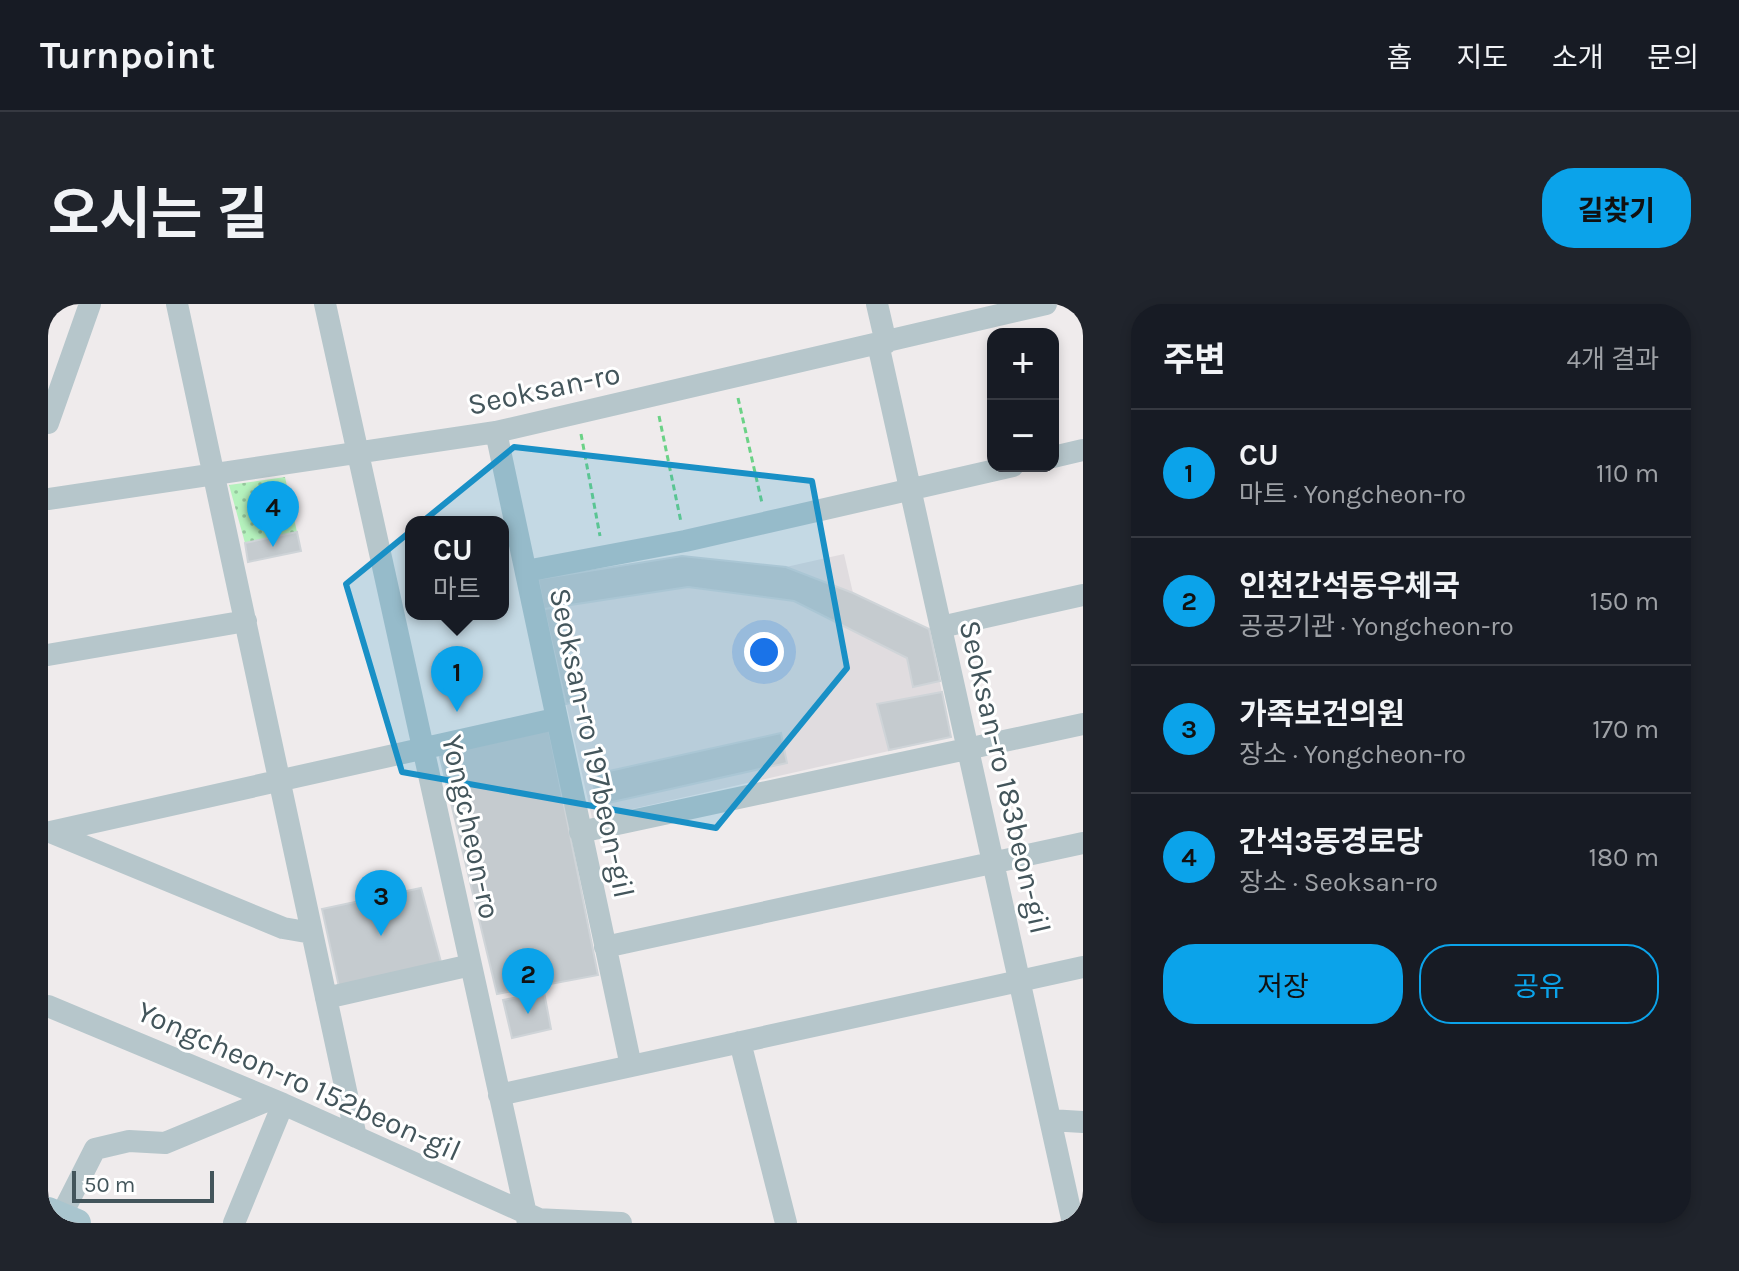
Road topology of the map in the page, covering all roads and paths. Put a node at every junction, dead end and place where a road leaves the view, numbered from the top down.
1 (90, 304) edge
2 (177, 304) edge
3 (325, 304) edge
4 (877, 304) edge
5 (1046, 304) edge
6 (882, 344) junction
7 (734, 378) junction
8 (655, 396) junction
9 (577, 414) junction
10 (48, 423) edge
11 (496, 432) junction
12 (1083, 450) edge
13 (358, 453) junction
14 (1059, 456) edge
15 (987, 472) edge
16 (214, 474) junction
17 (911, 489) junction
18 (48, 499) edge
19 (766, 521) junction
20 (685, 541) junction
21 (604, 556) junction
22 (526, 571) junction
23 (1083, 595) edge
24 (246, 621) junction
25 (941, 627) junction
26 (48, 655) edge
27 (555, 719) junction
28 (1083, 724) edge
29 (968, 748) junction
30 (423, 750) junction
31 (280, 780) junction
32 (49, 828) edge
33 (580, 832) junction
34 (1083, 843) edge
35 (993, 863) junction
36 (312, 933) junction
37 (605, 947) junction
38 (471, 965) junction
39 (1083, 967) edge
40 (1019, 981) junction
41 (326, 998) junction
42 (48, 1006) edge
43 (740, 1042) junction
44 (631, 1066) junction
45 (499, 1095) junction
46 (277, 1102) junction
47 (1050, 1120) junction
48 (1083, 1122) edge
49 (356, 1137) junction
50 (62, 1217) edge
51 (534, 1220) edge
52 (234, 1223) edge
53 (621, 1223) edge
54 (786, 1223) edge
55 (1073, 1223) edge

1 - 10 street
2 - 16 street
3 - 13 street, Yongcheon-ro
4 - 6 street, Seoksan-ro 183beon-gil
5 - 6 street, Seoksan-ro
6 - 7 street, Seoksan-ro
6 - 17 street, Seoksan-ro 183beon-gil
7 - 8 street, Seoksan-ro
7 - 19 path
8 - 9 street, Seoksan-ro
8 - 20 path
9 - 11 street, Seoksan-ro
9 - 21 path
11 - 13 street, Seoksan-ro
11 - 22 street, Seoksan-ro 197beon-gil
12 - 14 street
13 - 16 street, Seoksan-ro
13 - 30 street, Yongcheon-ro
15 - 17 street
16 - 18 street, Seoksan-ro
16 - 24 street
17 - 19 street
17 - 25 street, Seoksan-ro 183beon-gil
19 - 20 street
20 - 21 street
21 - 22 street
22 - 27 street, Seoksan-ro 197beon-gil
23 - 25 street
24 - 26 street
24 - 31 street
25 - 29 street, Seoksan-ro 183beon-gil
27 - 30 street
27 - 33 street, Seoksan-ro 197beon-gil
28 - 29 street
29 - 33 street
29 - 35 street, Seoksan-ro 183beon-gil
30 - 31 street
30 - 38 street, Yongcheon-ro
31 - 32 street
31 - 36 street
32 - 36 street
33 - 37 street, Seoksan-ro 197beon-gil
34 - 35 street
35 - 37 street
35 - 40 street, Seoksan-ro 183beon-gil
36 - 41 street
37 - 44 street, Seoksan-ro 197beon-gil
38 - 41 street
38 - 45 street, Yongcheon-ro
39 - 40 street
40 - 43 street
40 - 47 street, Seoksan-ro 183beon-gil
41 - 49 street
42 - 46 street, Yongcheon-ro 152beon-gil
43 - 44 street
43 - 54 street
44 - 45 street
45 - 51 street, Yongcheon-ro
46 - 49 street, Yongcheon-ro 152beon-gil
46 - 50 street
46 - 52 street
47 - 48 street
47 - 55 street, Seoksan-ro 183beon-gil
49 - 51 street, Yongcheon-ro 152beon-gil
51 - 53 street

